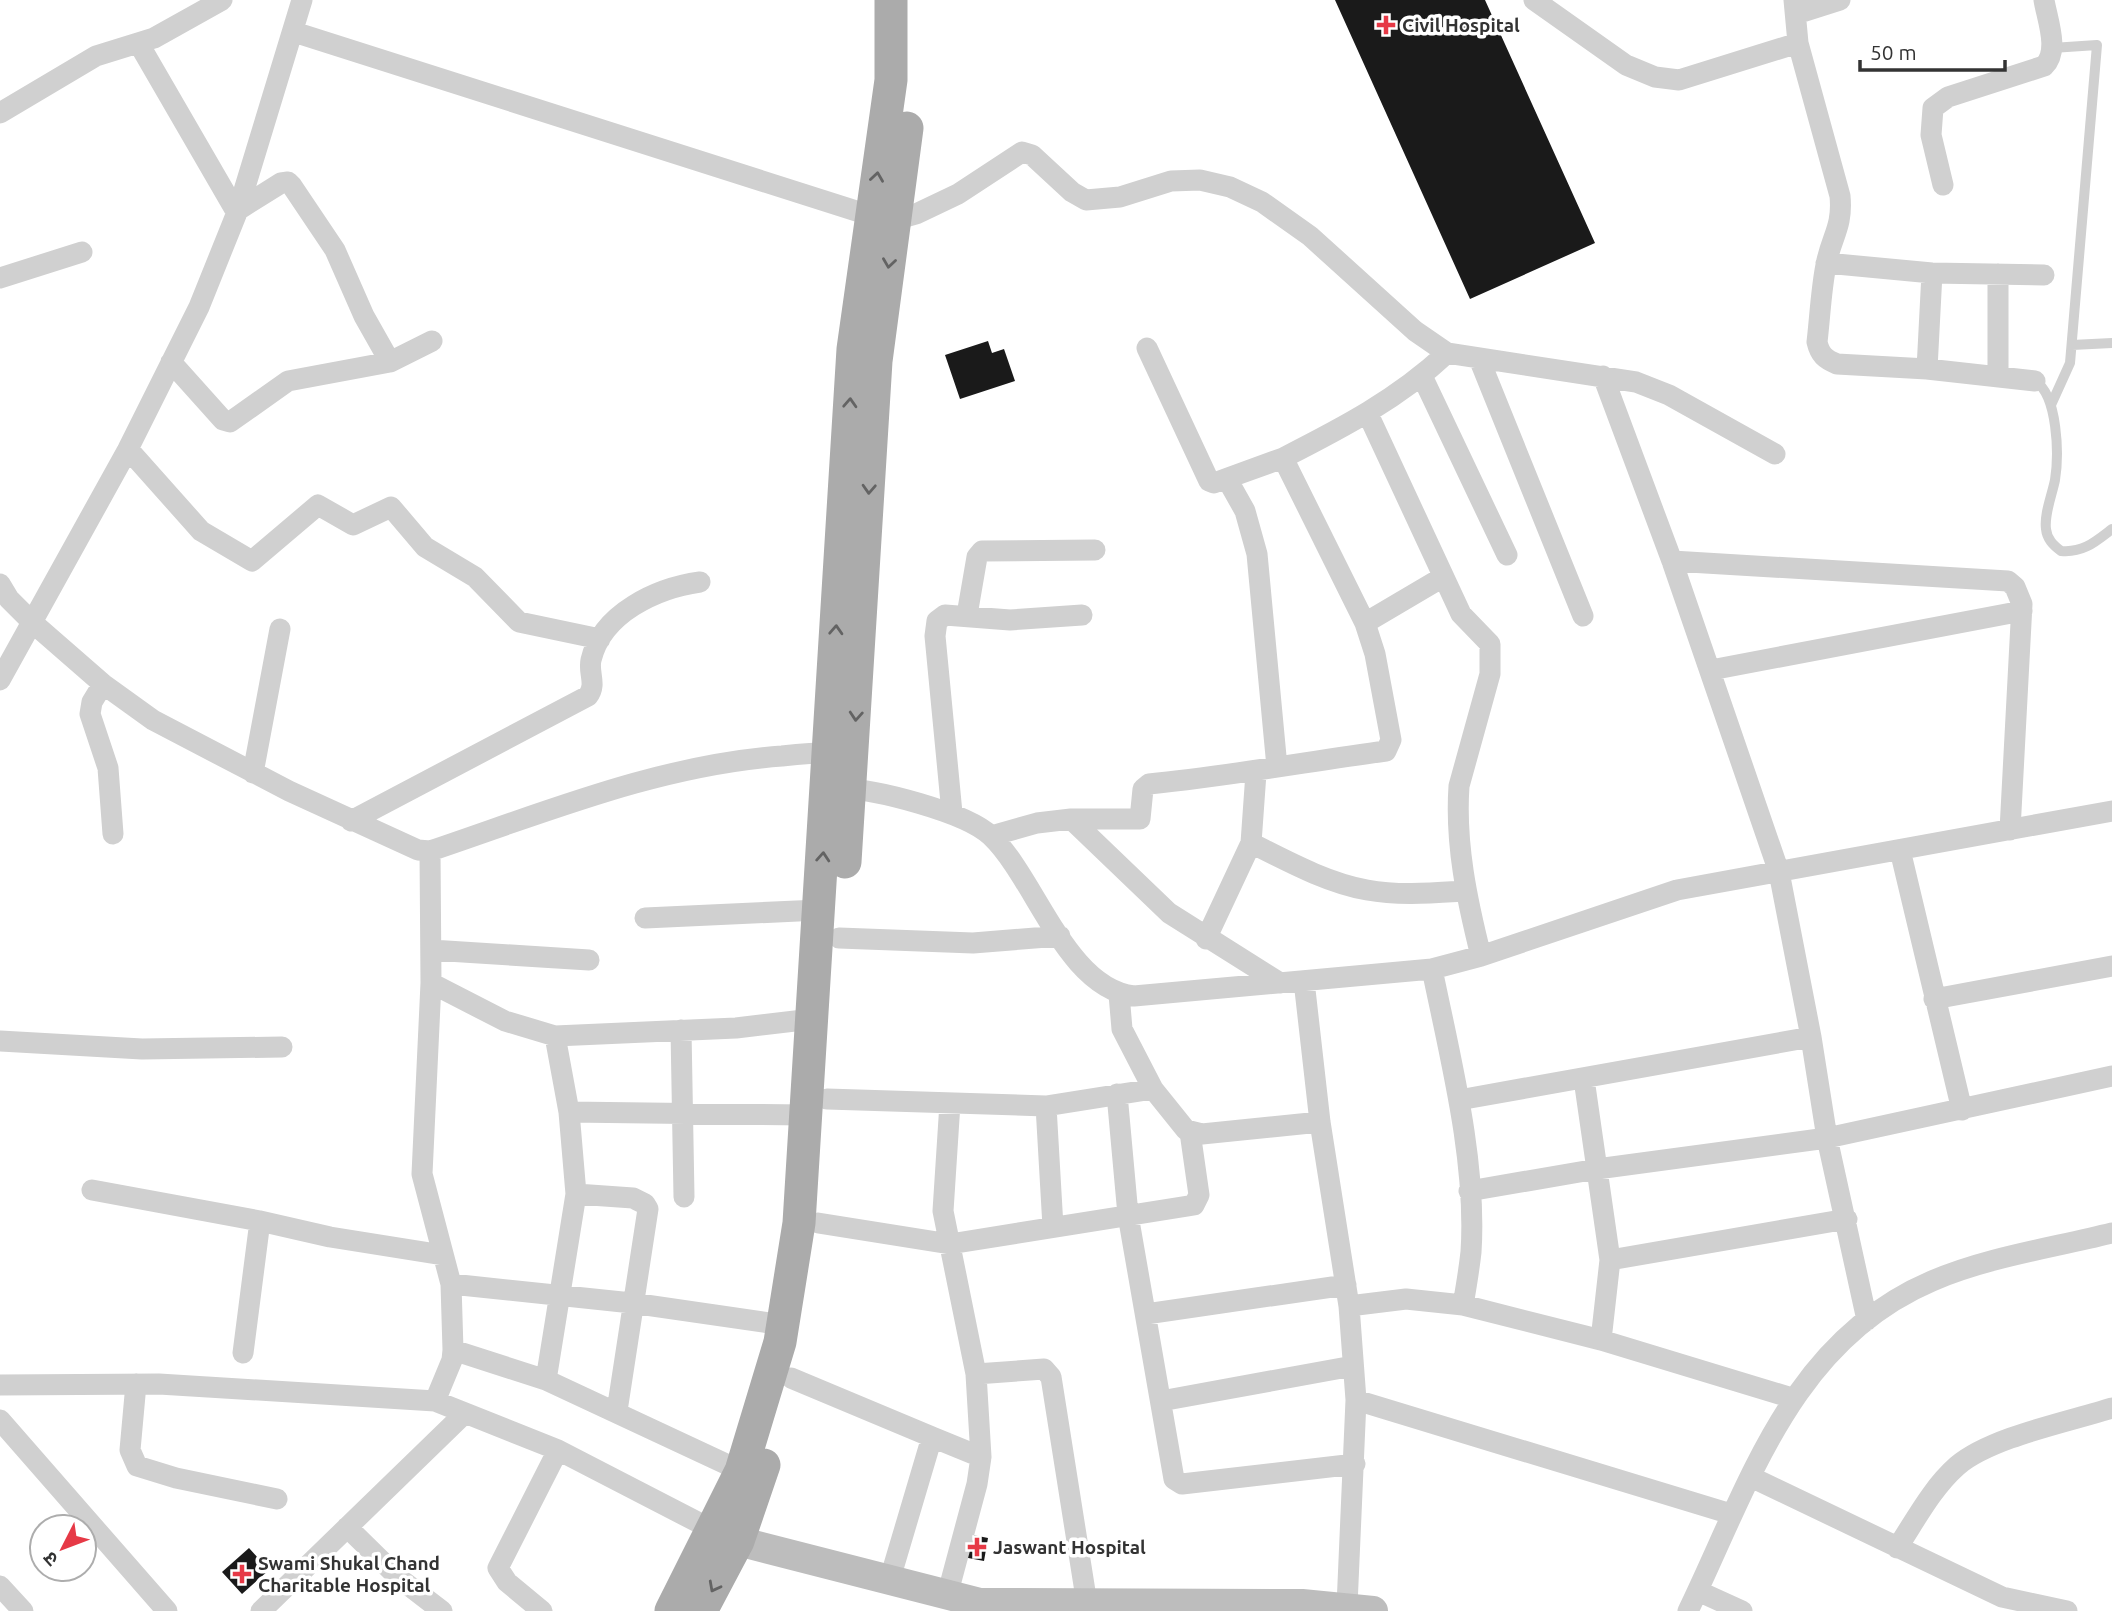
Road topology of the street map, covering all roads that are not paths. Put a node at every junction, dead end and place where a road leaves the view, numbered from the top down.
1 (222, 0) edge
2 (302, 0) edge
3 (891, 0) edge
4 (912, 0) edge
5 (1535, 0) edge
6 (1840, 0) edge
7 (2044, 0) edge
8 (1795, 7) edge
9 (294, 32) junction
10 (1798, 43) junction
11 (139, 44) junction
12 (2052, 48) junction
13 (0, 113) edge
14 (1943, 185) dead end
15 (238, 210) junction
16 (883, 218) junction
17 (82, 251) dead end
18 (1826, 263) junction
19 (1932, 272) junction
20 (1998, 274) junction
21 (2044, 275) dead end
22 (0, 278) edge
23 (432, 341) dead end
24 (2112, 343) edge
25 (2072, 345) junction
26 (1147, 348) dead end
27 (1447, 353) junction
28 (1480, 360) junction
29 (171, 362) junction
30 (390, 362) junction
31 (1927, 369) junction
32 (1422, 376) junction
33 (1603, 376) junction
34 (1998, 377) junction
35 (2035, 381) joint
36 (2051, 405) junction
37 (1368, 414) junction
38 (128, 449) junction
39 (1775, 454) dead end
40 (1283, 458) junction
41 (1227, 479) junction
42 (2112, 529) edge
43 (1095, 550) dead end
44 (1507, 555) dead end
45 (1672, 561) junction
46 (1443, 577) junction
47 (700, 582) dead end
48 (0, 584) edge
49 (2022, 611) junction
50 (967, 615) junction
51 (1082, 615) dead end
52 (1583, 616) dead end
53 (33, 623) junction
54 (1364, 623) junction
55 (281, 629) dead end
56 (600, 639) junction
57 (1711, 670) junction
58 (0, 680) edge
59 (103, 684) junction
60 (841, 753) junction
61 (1266, 770) junction
62 (253, 773) junction
63 (839, 788) junction
64 (2112, 811) edge
65 (952, 813) junction
66 (1071, 820) junction
67 (351, 821) junction
68 (2010, 830) junction
69 (113, 834) dead end
70 (991, 836) junction
71 (1251, 843) junction
72 (1900, 850) junction
73 (430, 851) junction
74 (1779, 872) junction
75 (1465, 891) junction
76 (819, 910) junction
77 (645, 918) dead end
78 (1060, 936) junction
79 (839, 938) junction
80 (1206, 939) junction
81 (431, 950) junction
82 (1481, 956) junction
83 (589, 960) dead end
84 (2112, 966) edge
85 (1432, 969) junction
86 (1304, 981) junction
87 (431, 983) junction
88 (1280, 983) junction
89 (1119, 995) junction
90 (1934, 999) junction
91 (812, 1019) junction
92 (681, 1030) junction
93 (555, 1035) junction
94 (1811, 1037) junction
95 (0, 1041) edge
96 (282, 1047) dead end
97 (2112, 1076) edge
98 (1584, 1079) junction
99 (1153, 1089) junction
100 (1117, 1094) junction
101 (1459, 1100) junction
102 (950, 1103) junction
103 (1046, 1106) junction
104 (817, 1107) junction
105 (1962, 1110) junction
106 (569, 1112) junction
107 (683, 1114) junction
108 (1320, 1122) junction
109 (1190, 1132) junction
110 (1827, 1138) junction
111 (1597, 1169) junction
112 (92, 1190) dead end
113 (1469, 1191) junction
114 (576, 1194) junction
115 (684, 1197) dead end
116 (1128, 1215) junction
117 (1847, 1219) junction
118 (260, 1221) junction
119 (818, 1223) junction
120 (1053, 1227) junction
121 (2111, 1239) edge
122 (950, 1244) junction
123 (443, 1255) junction
124 (1610, 1260) junction
125 (451, 1284) junction
126 (1346, 1285) junction
127 (559, 1297) junction
128 (632, 1303) junction
129 (1349, 1306) junction
130 (1463, 1306) junction
131 (1146, 1314) junction
132 (1867, 1320) junction
133 (783, 1325) junction
134 (1601, 1340) junction
135 (453, 1349) junction
136 (243, 1353) dead end
137 (1353, 1366) junction
138 (976, 1374) junction
139 (791, 1378) junction
140 (546, 1380) junction
141 (136, 1384) junction
142 (0, 1385) edge
143 (1792, 1398) junction
144 (1356, 1400) junction
145 (435, 1401) junction
146 (1161, 1401) junction
147 (2112, 1408) edge
148 (617, 1411) junction
149 (465, 1413) junction
150 (0, 1420) edge
151 (932, 1437) junction
152 (558, 1450) junction
153 (981, 1457) junction
154 (1355, 1464) junction
155 (741, 1471) junction
156 (1751, 1477) junction
157 (277, 1499) dead end
158 (1731, 1514) junction
159 (347, 1527) junction
160 (726, 1536) junction
161 (1897, 1548) junction
162 (889, 1582) junction
163 (0, 1586) edge
164 (1698, 1591) junction
165 (947, 1596) junction
166 (1087, 1604) junction
167 (1999, 1604) edge
168 (1301, 1607) edge
169 (1360, 1609) edge
170 (23, 1611) edge
171 (167, 1611) edge
172 (261, 1611) edge
173 (442, 1611) edge
174 (542, 1611) edge
175 (671, 1611) edge
176 (701, 1611) edge
177 (1688, 1611) edge
178 (1742, 1611) edge
179 (2067, 1611) edge

1 - 11 street
2 - 9 street
16 -> 3 main road
4 - 16 main road
5 - 10 street
6 - 8 street
7 - 12 street
8 - 10 street
9 - 15 street
9 - 16 street
10 - 18 street
11 - 13 street
11 - 15 street
12 - 14 street
12 - 25 lane
15 - 29 street
15 - 30 street
16 - 27 street
16 - 60 main road
17 - 22 street
18 - 19 street
18 - 31 street
19 - 20 street
19 - 31 street
20 - 21 street
20 - 34 street
23 - 30 street
24 - 25 lane
25 - 36 lane
26 - 41 street
27 - 28 street
27 - 32 street
28 - 33 street
28 - 52 street
29 - 30 street
29 - 38 street
31 - 34 street
32 - 37 street
32 - 44 street
33 - 39 street
33 - 45 street
34 - 35 street
35 - 36 lane
36 - 42 lane
37 - 40 street
37 - 46 street
38 - 53 street
38 - 56 street
40 - 41 street
40 - 54 street
41 - 61 street
43 - 50 street
45 - 49 street
45 - 57 street
46 - 54 street
46 - 75 street
47 - 56 street
48 - 53 street
49 - 57 street
49 - 68 street
50 - 51 street
50 - 65 street
53 - 58 street
53 - 59 street
54 - 61 street
55 - 62 street
56 - 67 street
57 - 74 street
59 - 62 street
59 - 69 street
60 - 63 main road
60 - 73 street
61 - 66 street
61 - 71 street
62 - 67 street
63 - 65 street
76 -> 63 main road
63 - 79 main road
64 - 68 street
65 - 70 street
66 - 70 street
66 - 80 street
67 - 73 street
68 - 72 street
70 - 78 street
71 - 75 street
71 - 80 street
72 - 74 street
72 - 90 street
73 - 81 street
74 - 82 street
74 - 94 street
75 - 82 street
76 - 77 street
76 - 91 main road
78 - 79 street
78 - 89 street
79 - 104 main road
80 - 88 street
81 - 83 street
81 - 87 street
82 - 85 street
84 - 90 street
85 - 86 street
85 - 101 street
86 - 88 street
86 - 108 street
87 - 93 street
87 - 123 street
88 - 89 street
89 - 99 street
90 - 105 street
91 - 92 street
91 - 104 main road
92 - 93 street
92 - 107 street
93 - 106 street
94 - 98 street
94 - 110 street
95 - 96 street
97 - 105 street
98 - 101 street
98 - 111 street
99 - 100 street
99 - 109 street
100 - 103 street
100 - 116 street
101 - 113 street
102 - 103 street
102 - 104 street
102 - 122 street
103 - 120 street
104 - 107 street
104 - 119 main road
104 - 133 main road
105 - 110 street
106 - 107 street
106 - 114 street
107 - 115 street
108 - 109 street
108 - 126 street
109 - 116 street
110 - 111 street
110 - 117 street
111 - 113 street
111 - 124 street
112 - 118 street
113 - 130 street
114 - 127 street
114 - 128 street
116 - 120 street
116 - 131 street
117 - 124 street
117 - 132 street
118 - 123 street
118 - 136 street
119 - 122 street
119 - 139 main road
120 - 122 street
121 - 132 street
122 - 138 street
123 - 125 street
124 - 134 street
125 - 127 street
125 - 135 street
126 - 129 street
126 - 131 street
127 - 128 street
127 - 140 street
128 - 133 street
128 - 148 street
129 - 130 street
129 - 137 street
130 - 134 street
131 - 146 street
132 - 143 street
133 - 155 main road
134 - 143 street
135 - 140 street
135 - 145 street
137 - 144 street
137 - 146 street
138 - 153 street
138 - 166 street
139 - 151 street
139 - 160 main road
140 - 148 street
141 - 142 street
141 - 145 street
141 - 157 street
143 - 156 street
144 - 154 street
144 - 158 street
145 - 149 street
146 - 154 street
147 - 161 street
148 - 155 street
149 - 152 street
149 - 159 street
150 - 171 street
151 - 153 street
151 - 162 street
152 - 160 street
152 - 174 street
153 - 165 street
154 - 169 street
155 - 160 main road
156 - 158 street
156 - 161 street
158 - 164 street
159 - 172 street
159 - 173 street
160 - 162 street
160 - 175 main road
160 -> 176 main road
161 - 167 street
162 - 165 street
163 - 170 street
164 - 177 street
164 - 178 street
165 - 166 street
166 - 168 street
167 - 179 street
168 - 169 street

